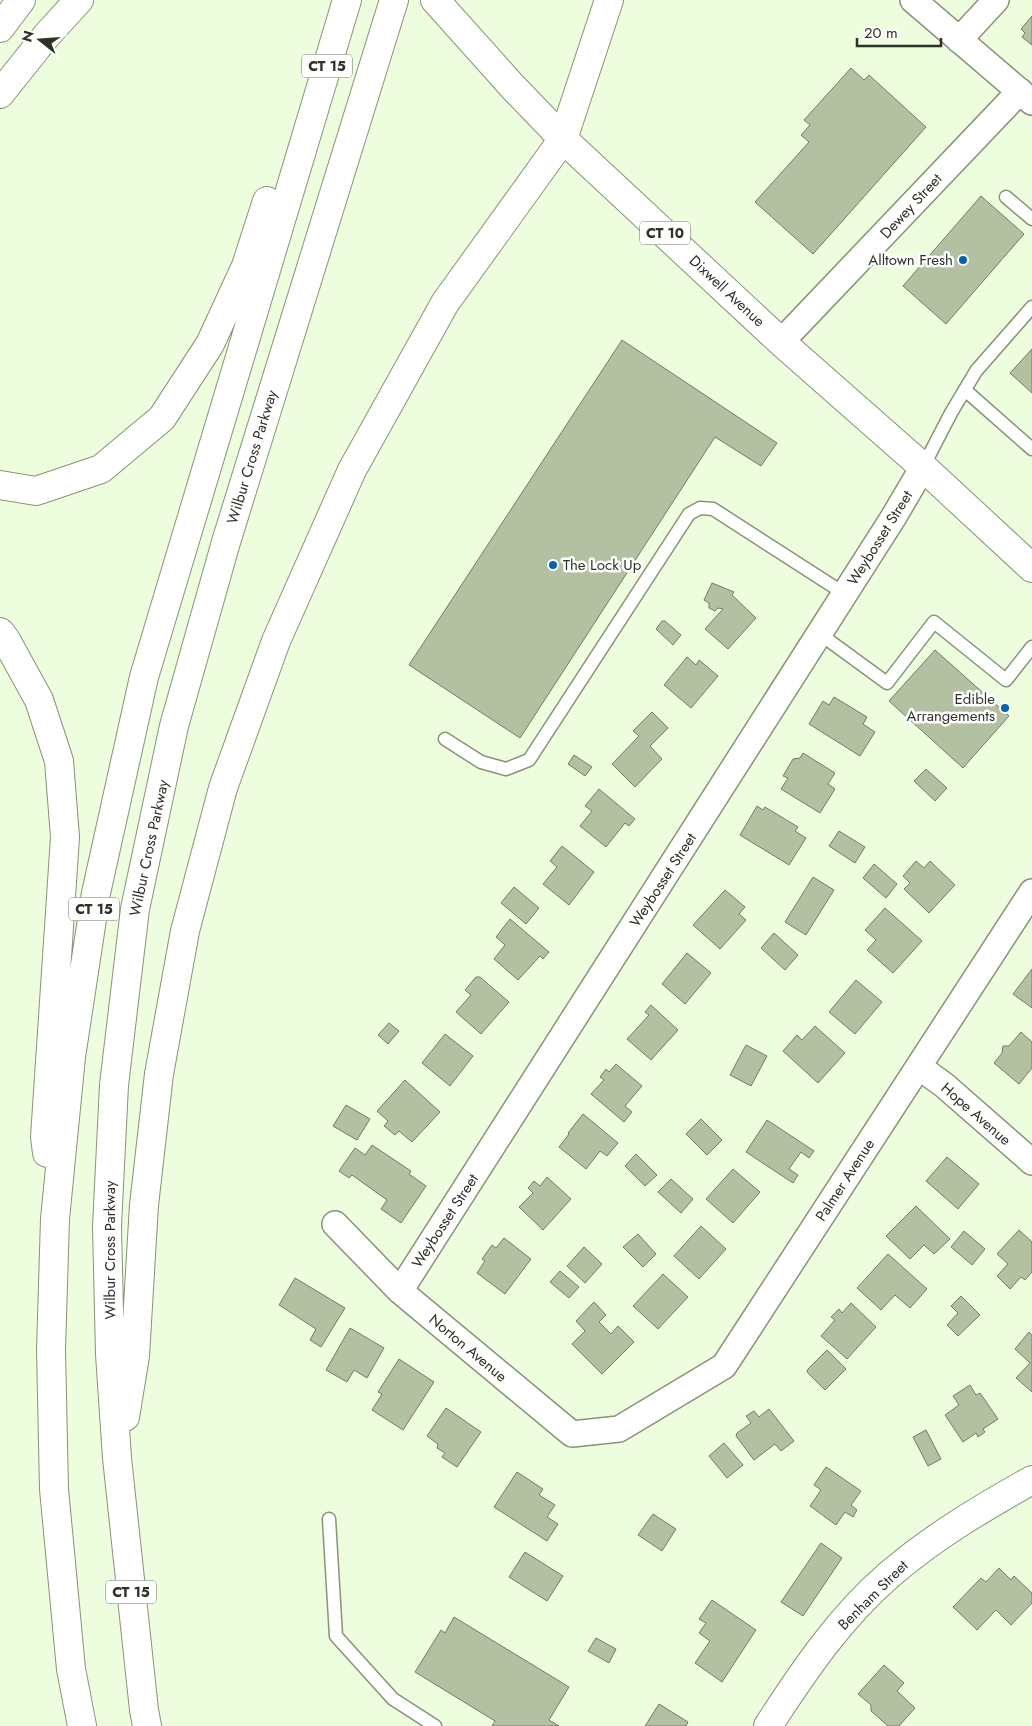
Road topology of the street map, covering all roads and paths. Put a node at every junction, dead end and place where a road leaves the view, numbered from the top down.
1 (21, 0) edge
2 (79, 0) edge
3 (394, 0) edge
4 (435, 0) edge
5 (608, 0) edge
6 (914, 0) edge
7 (996, 0) edge
8 (344, 8) edge
9 (0, 28) edge
10 (959, 40) junction
11 (0, 94) edge
12 (1026, 96) edge
13 (311, 118) junction
14 (563, 139) junction
15 (1006, 197) dead end
16 (1032, 220) edge
17 (1032, 307) edge
18 (781, 342) junction
19 (965, 390) junction
20 (1032, 449) edge
21 (923, 467) junction
22 (0, 485) edge
23 (1032, 568) edge
24 (845, 594) junction
25 (0, 632) edge
26 (820, 634) junction
27 (1032, 647) edge
28 (445, 739) dead end
29 (1032, 892) edge
30 (919, 1067) junction
31 (1032, 1162) edge
32 (56, 1219) junction
33 (335, 1224) dead end
34 (400, 1291) junction
35 (619, 1429) joint
36 (117, 1458) junction
37 (1032, 1480) edge
38 (329, 1519) dead end
39 (82, 1726) edge
40 (147, 1726) edge
41 (434, 1726) edge
42 (768, 1726) edge

1 - 9 main road
2 - 11 main road
3 - 36 main road, Wilbur Cross Parkway / CT 15
4 - 14 main road, Dixwell Avenue / CT 10
5 - 14 main road
6 - 10 street
7 - 10 street
8 - 13 main road, CT 15
10 - 12 street
12 - 18 street, Dewey Street
13 - 22 main road
13 - 32 main road, CT 15
14 - 18 main road, Dixwell Avenue / CT 10
14 - 36 main road
15 - 16 lane
17 - 19 lane
18 - 21 main road, Dixwell Avenue / CT 10
19 - 20 lane
19 - 21 lane
21 - 23 main road, Dixwell Avenue / CT 10
21 - 24 street, Weybosset Street
24 - 26 street, Weybosset Street
24 - 28 lane
25 - 32 main road
26 - 27 lane
26 - 34 street, Weybosset Street
29 - 30 street, Palmer Avenue
30 - 31 street, Hope Avenue
30 - 35 street, Palmer Avenue
32 - 39 main road, CT 15
33 - 34 street, Norton Avenue
34 - 35 street, Norton Avenue
36 - 40 main road, Wilbur Cross Parkway / CT 15
37 - 42 main road, Benham Street
38 - 41 lane

